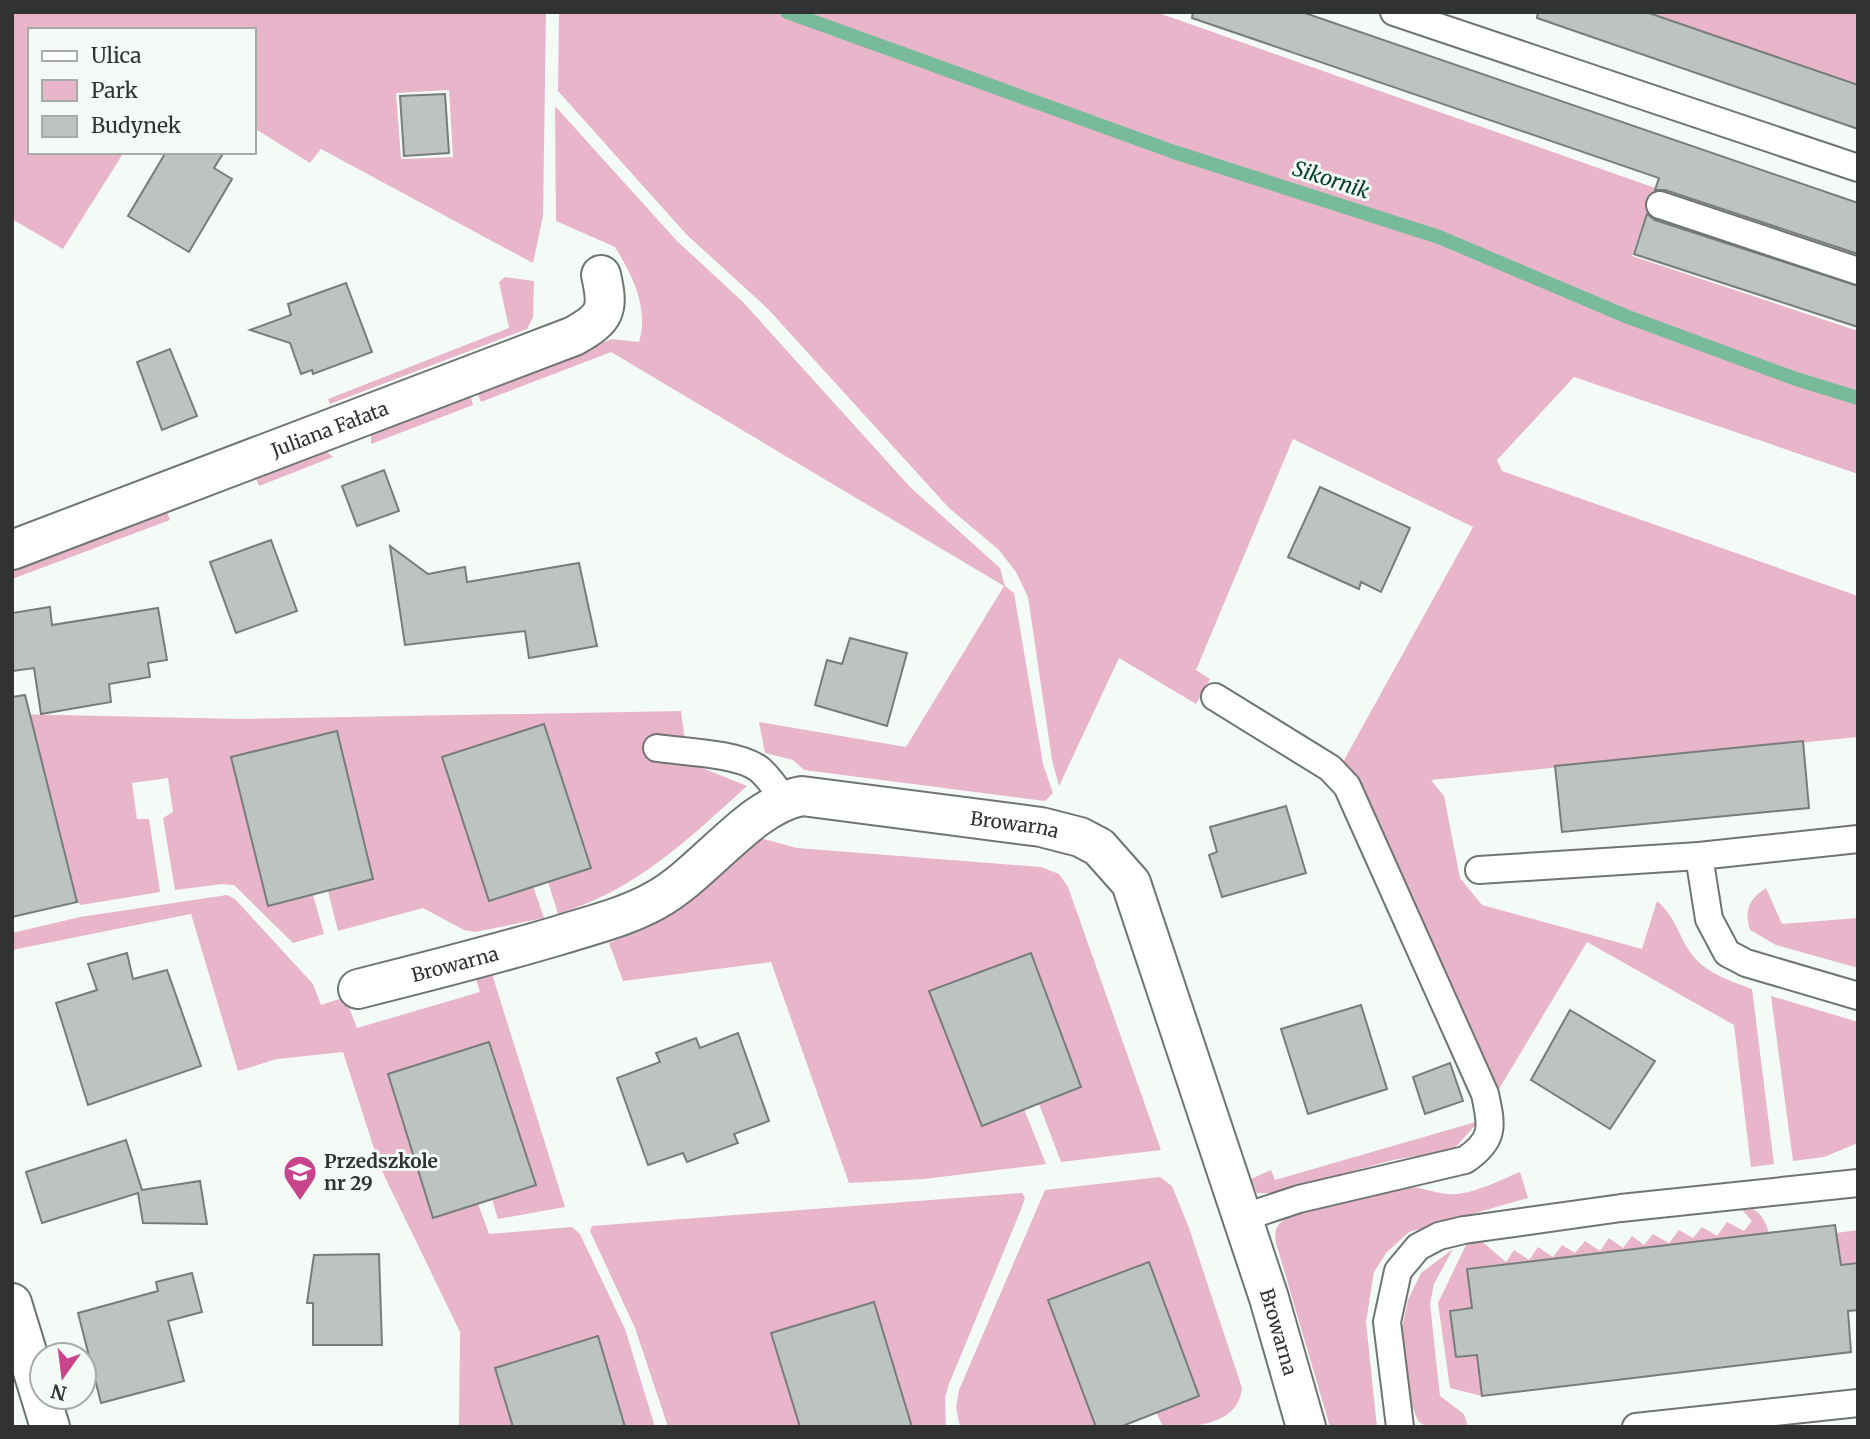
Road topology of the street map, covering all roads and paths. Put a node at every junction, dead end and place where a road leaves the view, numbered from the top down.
1 (1394, 12) edge
2 (1858, 168) edge
3 (1660, 205) dead end
4 (1858, 271) edge
5 (601, 275) dead end
6 (12, 550) edge
7 (1215, 697) dead end
8 (657, 748) dead end
9 (783, 799) junction
10 (1858, 839) edge
11 (1699, 856) junction
12 (1479, 870) dead end
13 (358, 989) dead end
14 (1858, 996) edge
15 (1858, 1183) edge
16 (1242, 1218) junction
17 (12, 1303) edge
18 (1858, 1403) edge
19 (50, 1427) edge
20 (1306, 1427) edge
21 (1400, 1427) edge
22 (1636, 1427) edge

1 - 2 lane
3 - 4 lane
5 - 6 street, Juliana Fałata
7 - 16 lane
8 - 9 lane
9 - 13 street, Browarna
9 - 16 street, Browarna
10 - 11 lane
11 - 12 lane
11 - 14 lane
15 - 21 lane
16 - 20 street, Browarna
17 - 19 street
18 - 22 lane

